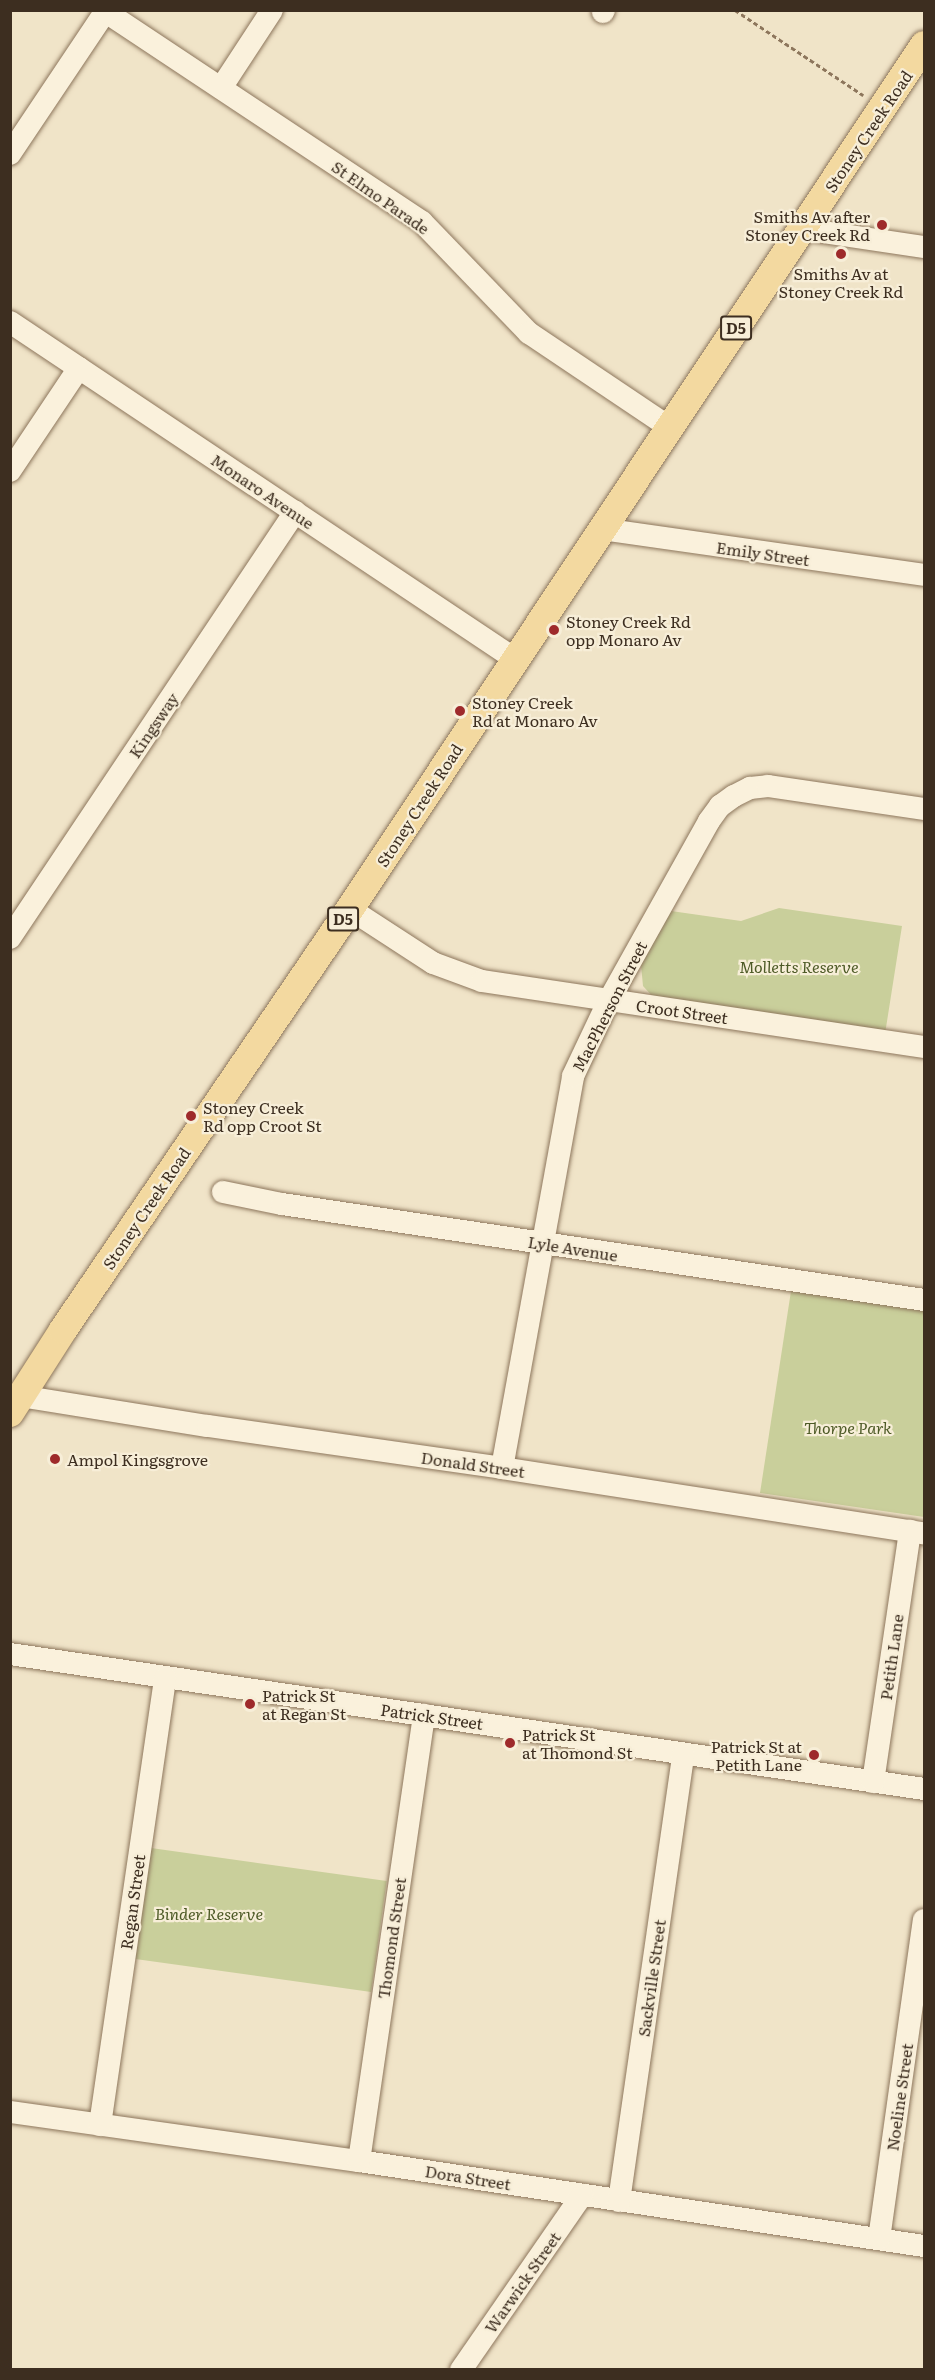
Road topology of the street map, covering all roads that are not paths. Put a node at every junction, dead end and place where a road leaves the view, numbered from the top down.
1 (272, 10) edge
2 (104, 11) edge
3 (924, 45) edge
4 (221, 88) junction
5 (10, 154) edge
6 (802, 229) junction
7 (924, 247) edge
8 (10, 322) edge
9 (79, 368) junction
10 (669, 427) junction
11 (10, 471) edge
12 (295, 512) junction
13 (601, 529) junction
14 (924, 575) edge
15 (515, 659) junction
16 (924, 809) edge
17 (350, 909) junction
18 (10, 938) edge
19 (609, 1000) junction
20 (924, 1047) edge
21 (223, 1192) dead end
22 (543, 1243) junction
23 (924, 1300) edge
24 (14, 1406) edge
25 (502, 1468) junction
26 (917, 1532) edge
27 (10, 1654) edge
28 (165, 1678) junction
29 (424, 1714) junction
30 (683, 1755) junction
31 (873, 1782) junction
32 (924, 1789) edge
33 (924, 1920) edge
34 (10, 2112) edge
35 (100, 2125) junction
36 (359, 2161) junction
37 (582, 2195) junction
38 (619, 2201) junction
39 (879, 2239) junction
40 (924, 2246) edge
41 (461, 2370) edge

1 - 4 street
2 - 4 street, St Elmo Parade
2 - 5 street
3 - 6 main road, Stoney Creek Road / D5
4 - 10 street, St Elmo Parade
6 - 7 street
6 - 10 main road, Stoney Creek Road / D5
8 - 9 street, Monaro Avenue
9 - 11 street
9 - 12 street, Monaro Avenue
10 - 13 main road, Stoney Creek Road / D5
12 - 15 street, Monaro Avenue
12 - 18 street, Kingsway
13 - 14 street, Emily Street
13 - 15 main road, Stoney Creek Road / D5
15 - 17 main road, Stoney Creek Road / D5
16 - 19 street, MacPherson Street
17 - 19 street, Croot Street
17 - 24 main road, Stoney Creek Road / D5
19 - 20 street, Croot Street
19 - 22 street, MacPherson Street
21 - 22 street, Lyle Avenue
22 - 23 street, Lyle Avenue
22 - 25 street, MacPherson Street
24 - 25 street, Donald Street
25 - 26 street, Donald Street
26 - 31 street, Petith Lane
27 - 28 street, Patrick Street
28 - 29 street, Patrick Street
28 - 35 street, Regan Street
29 - 30 street, Patrick Street
29 - 36 street, Thomond Street
30 - 31 street, Patrick Street
30 - 38 street, Sackville Street
31 - 32 street, Patrick Street
33 - 39 street, Noeline Street
34 - 35 street, Dora Street
35 - 36 street, Dora Street
36 - 37 street, Dora Street
37 - 38 street, Dora Street
37 - 41 street, Warwick Street
38 - 39 street, Dora Street
39 - 40 street, Dora Street

